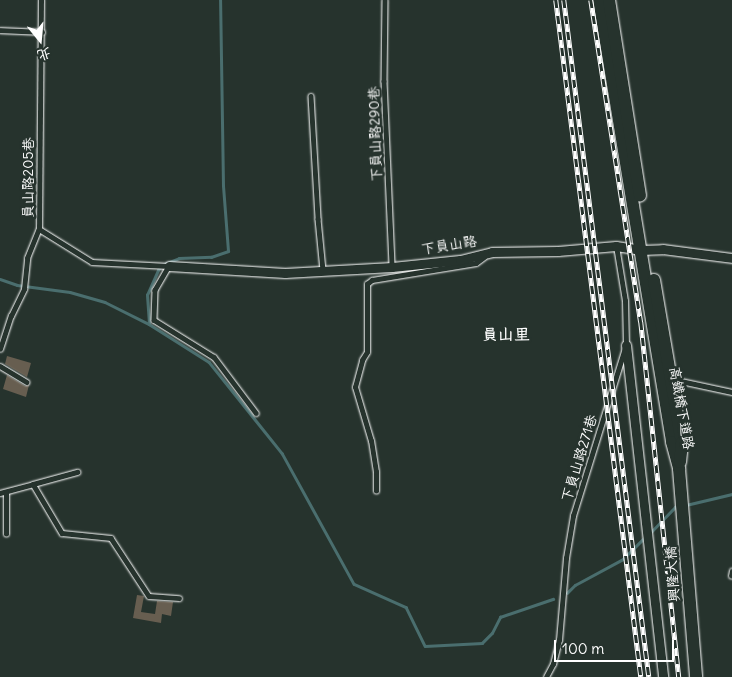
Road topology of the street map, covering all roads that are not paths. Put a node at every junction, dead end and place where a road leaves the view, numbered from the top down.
1 (41, 0) edge
2 (385, 0) edge
3 (599, 0) edge
4 (609, 0) edge
5 (0, 30) edge
6 (42, 32) junction
7 (311, 96) dead end
8 (40, 230) junction
9 (616, 246) junction
10 (645, 250) junction
11 (492, 252) junction
12 (732, 258) edge
13 (169, 266) junction
14 (392, 267) junction
15 (324, 272) junction
16 (626, 345) junction
17 (0, 349) edge
18 (0, 366) edge
19 (676, 380) dead end
20 (28, 382) dead end
21 (732, 392) edge
22 (256, 413) dead end
23 (679, 469) joint
24 (77, 472) dead end
25 (33, 484) junction
26 (376, 491) dead end
27 (0, 493) edge
28 (6, 493) junction
29 (6, 534) dead end
30 (179, 598) dead end
31 (546, 677) edge
32 (663, 677) edge
33 (696, 677) edge

1 - 6 lane, 員山路205巷
2 - 14 lane, 下員山路290巷
3 - 10 street, 高鐵橋下道路
4 - 10 street, 高鐵橋下道路
5 - 6 lane
6 - 8 lane, 員山路205巷
7 - 15 lane
8 - 13 lane
8 - 17 lane, 員山路205巷
9 - 10 street, 下員山路
9 - 11 street, 下員山路
9 - 16 lane, 下員山路271巷
10 - 12 street, 下員山路
10 - 23 street, 高鐵橋下道路
11 - 14 street, 下員山路
11 - 26 lane
13 - 15 street, 下員山路
13 - 22 lane
14 - 15 street, 下員山路
16 - 31 lane, 下員山路271巷
16 - 32 street
18 - 20 lane
19 - 21 lane
23 - 33 street, 興隆大橋
24 - 25 lane
25 - 28 lane
25 - 30 lane
27 - 28 lane
28 - 29 lane

